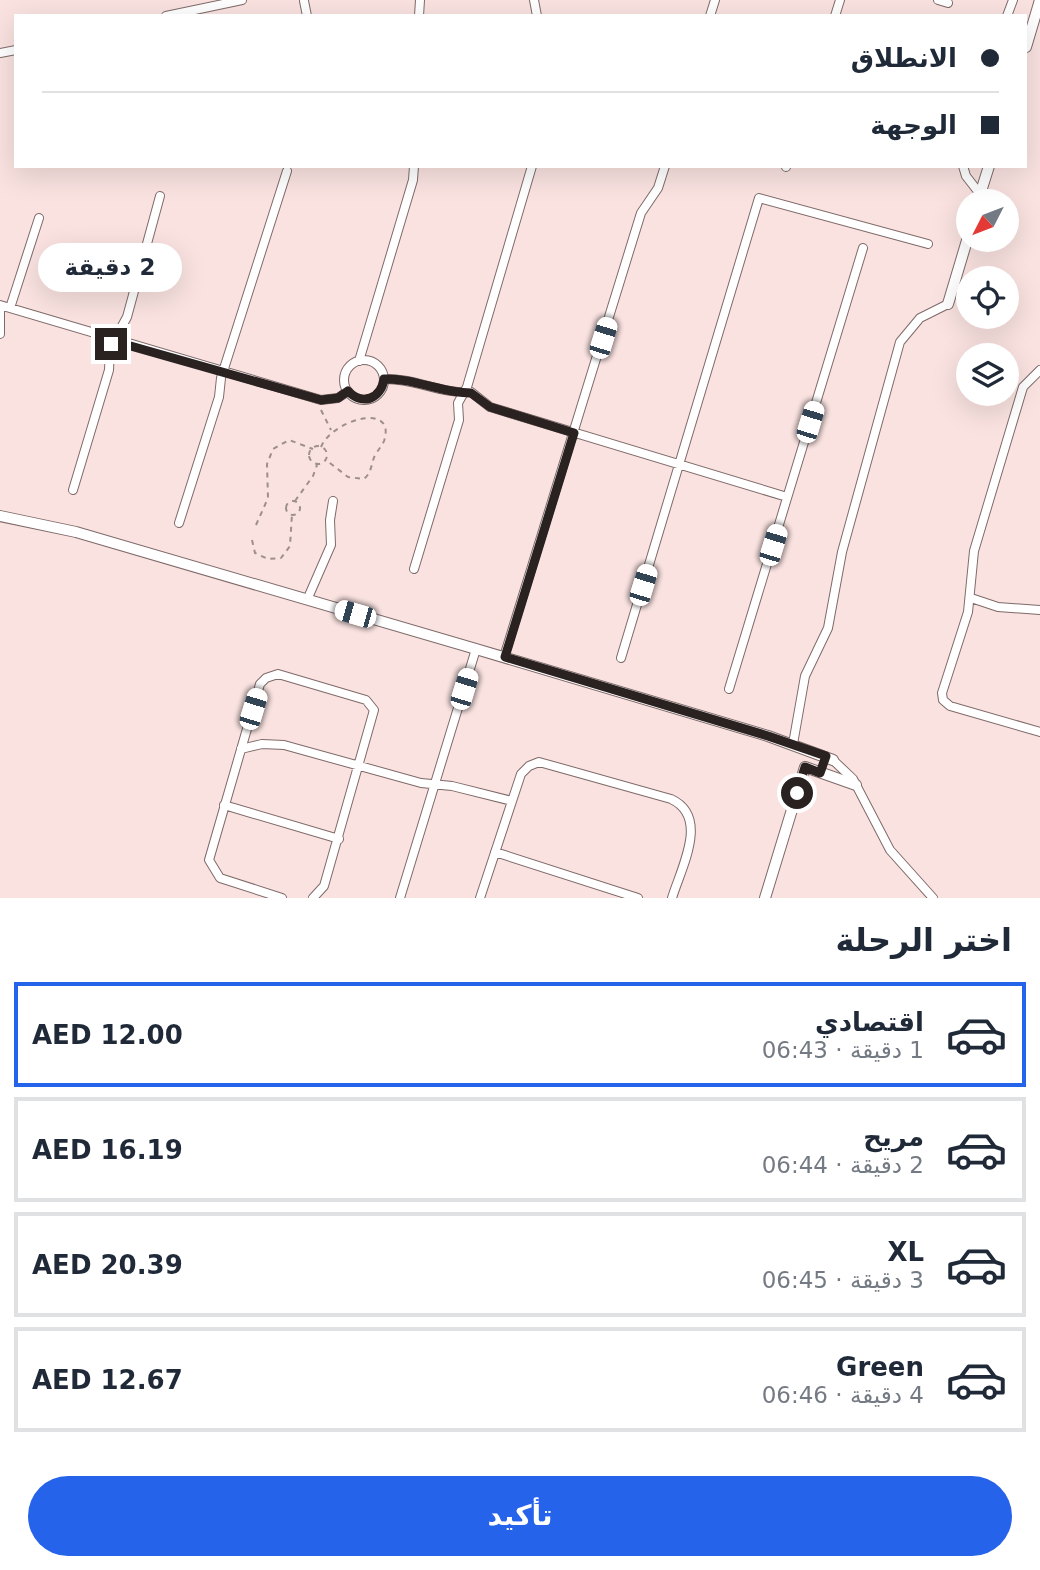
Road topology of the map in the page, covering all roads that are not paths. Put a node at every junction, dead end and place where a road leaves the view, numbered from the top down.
1 (242, 0) edge
2 (938, 0) edge
3 (1040, 0) edge
4 (948, 3) dead end
5 (176, 14) edge
6 (1027, 44) edge
7 (414, 168) edge
8 (531, 168) edge
9 (663, 168) edge
10 (964, 168) edge
11 (988, 168) edge
12 (287, 171) dead end
13 (975, 189) edge
14 (982, 189) edge
15 (160, 196) dead end
16 (39, 218) dead end
17 (928, 244) dead end
18 (863, 248) dead end
19 (964, 252) edge
20 (948, 304) joint
21 (0, 307) edge
22 (10, 308) junction
23 (0, 334) edge
24 (113, 341) junction
25 (359, 361) junction
26 (1040, 370) edge
27 (222, 373) junction
28 (384, 379) junction
29 (348, 391) junction
30 (464, 393) junction
31 (574, 433) junction
32 (680, 464) junction
33 (73, 490) dead end
34 (788, 497) junction
35 (333, 501) dead end
36 (0, 516) edge
37 (179, 523) dead end
38 (414, 569) dead end
39 (971, 598) junction
40 (307, 600) junction
41 (1040, 610) edge
42 (476, 649) junction
43 (505, 657) junction
44 (621, 658) dead end
45 (729, 689) dead end
46 (1040, 732) edge
47 (793, 744) junction
48 (241, 749) junction
49 (829, 758) junction
50 (360, 766) junction
51 (820, 773) junction
52 (434, 784) junction
53 (856, 785) junction
54 (512, 802) junction
55 (224, 805) junction
56 (339, 839) junction
57 (495, 852) junction
58 (282, 898) edge
59 (313, 898) edge
60 (400, 898) edge
61 (480, 898) edge
62 (638, 898) edge
63 (672, 898) edge
64 (765, 898) edge
65 (933, 898) edge

1 - 5 street
2 - 4 street
3 - 6 street
7 - 25 street
8 - 30 street
9 - 31 street
10 - 13 street
11 - 14 street
12 - 27 street
15 - 24 street
16 - 22 street
17 - 32 street
18 - 34 street
19 - 20 street
20 - 47 street
21 - 22 street
21 - 23 street
22 - 24 street
24 - 27 street
24 - 33 street
25 - 28 street
25 - 29 street
26 - 39 street
27 - 29 street
27 - 37 street
28 - 29 street
28 - 30 street
30 - 31 street
30 - 38 street
31 - 32 street
31 - 43 street
32 - 34 street
32 - 44 street
34 - 45 street
35 - 40 street
36 - 40 street
39 - 41 street
39 - 46 street
40 - 42 street
42 - 43 street
42 - 52 street
43 - 47 street
47 - 49 street
48 - 50 street
48 - 50 street
48 - 55 street
49 - 51 street
49 - 53 street
50 - 52 street
50 - 56 street
51 - 53 street
51 - 64 street
52 - 54 street
52 - 60 street
53 - 65 street
54 - 57 street
54 - 63 street
55 - 56 street
55 - 58 street
56 - 59 street
57 - 61 street
57 - 62 street

